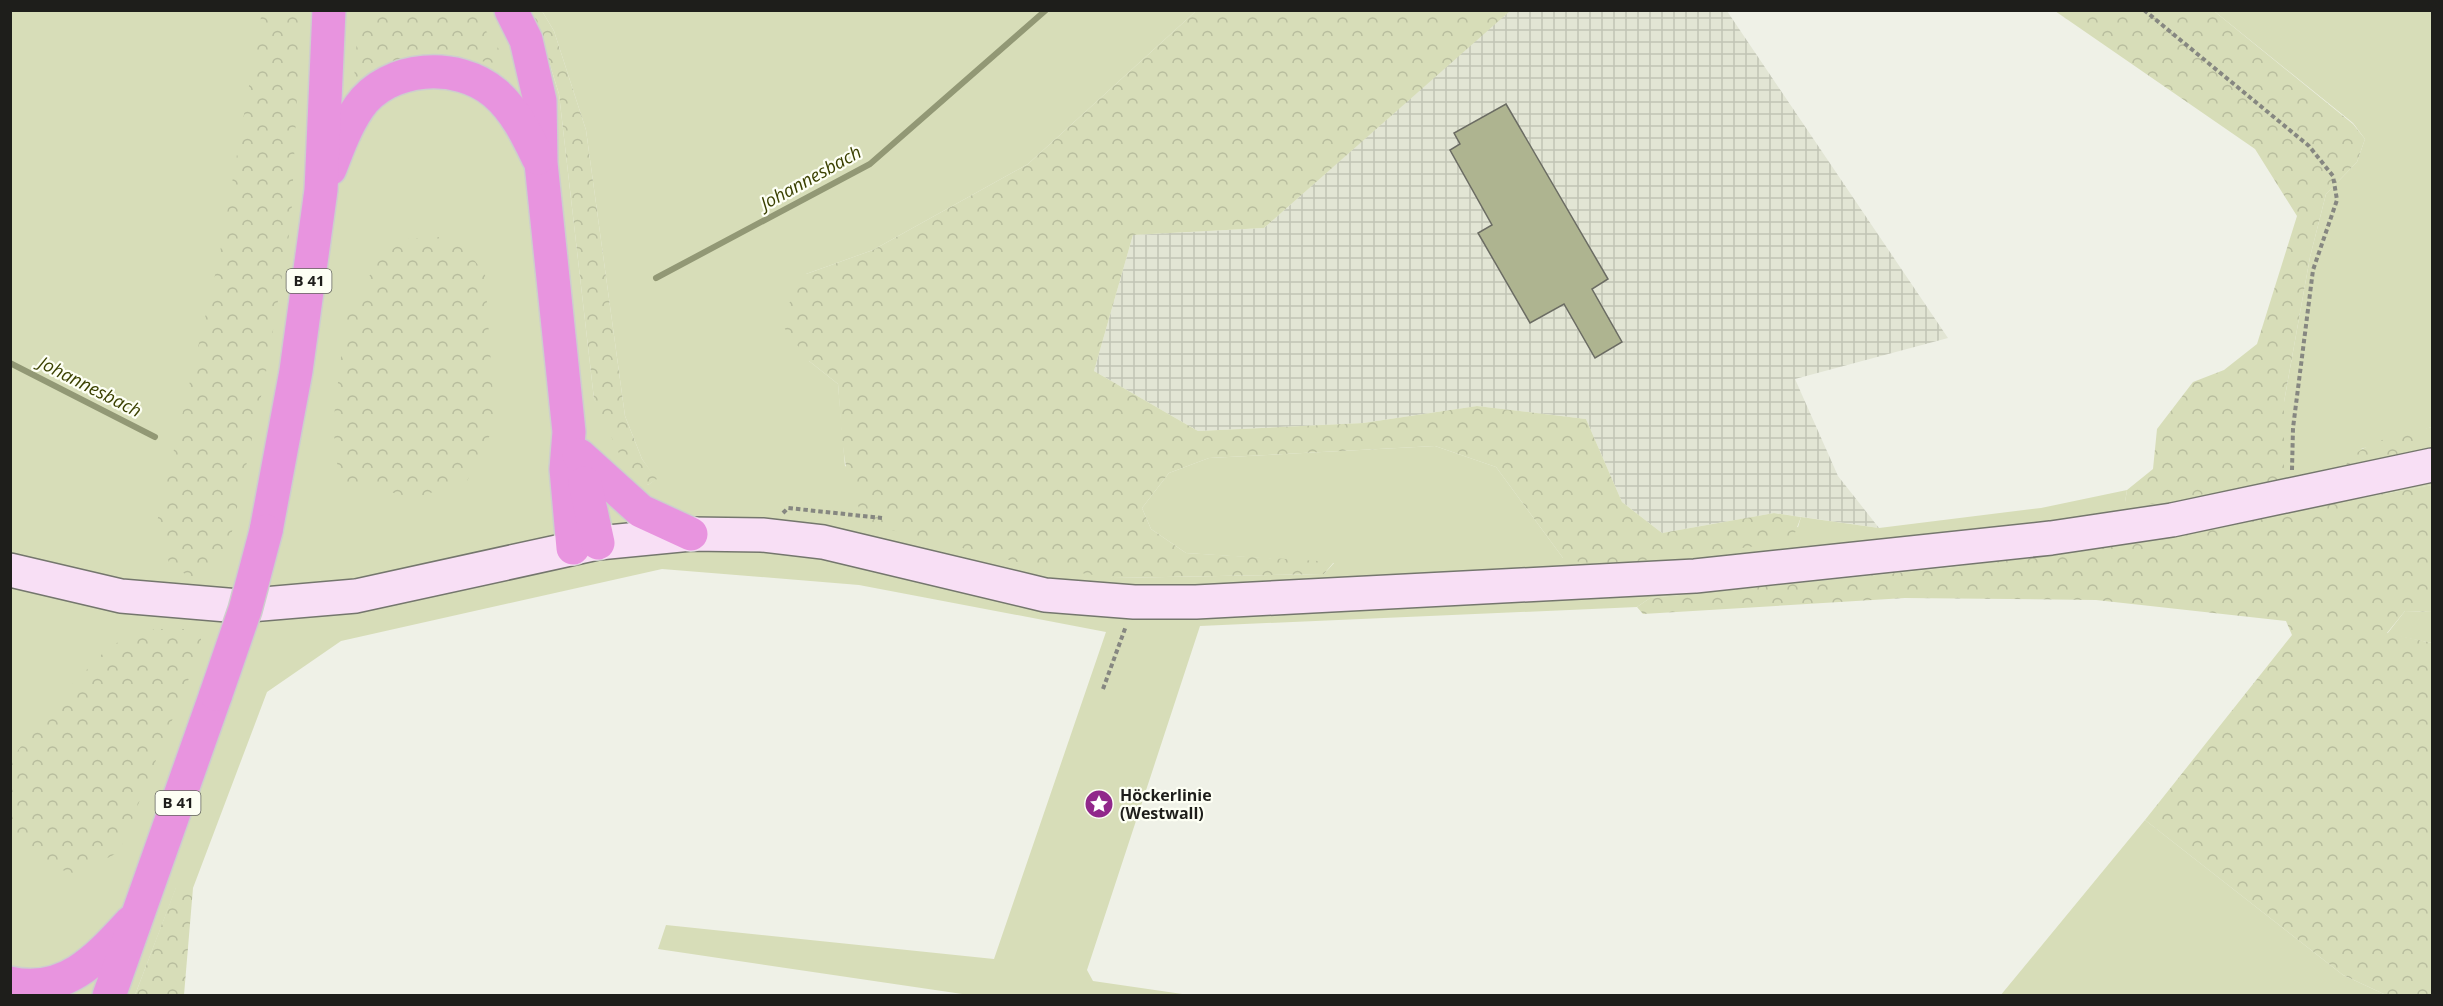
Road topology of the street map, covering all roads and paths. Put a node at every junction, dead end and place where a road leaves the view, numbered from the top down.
1 (329, 10) edge
2 (511, 10) edge
3 (2144, 10) edge
4 (541, 163) junction
5 (321, 190) junction
6 (574, 444) junction
7 (2433, 465) edge
8 (2292, 495) junction
9 (692, 534) junction
10 (585, 545) junction
11 (10, 570) edge
12 (1134, 602) junction
13 (1103, 689) dead end
14 (140, 912) junction
15 (10, 983) edge
16 (109, 996) edge

1 - 5 highway, B 41
2 - 4 highway
3 - 8 path
4 - 5 highway
4 - 6 highway
5 - 14 highway, B 41, bridge
6 - 9 highway
6 - 10 highway
7 - 8 main road
8 - 12 main road
9 - 10 main road
9 - 12 main road
10 - 11 main road
12 - 13 path
14 - 15 highway
14 - 16 highway, B 41

